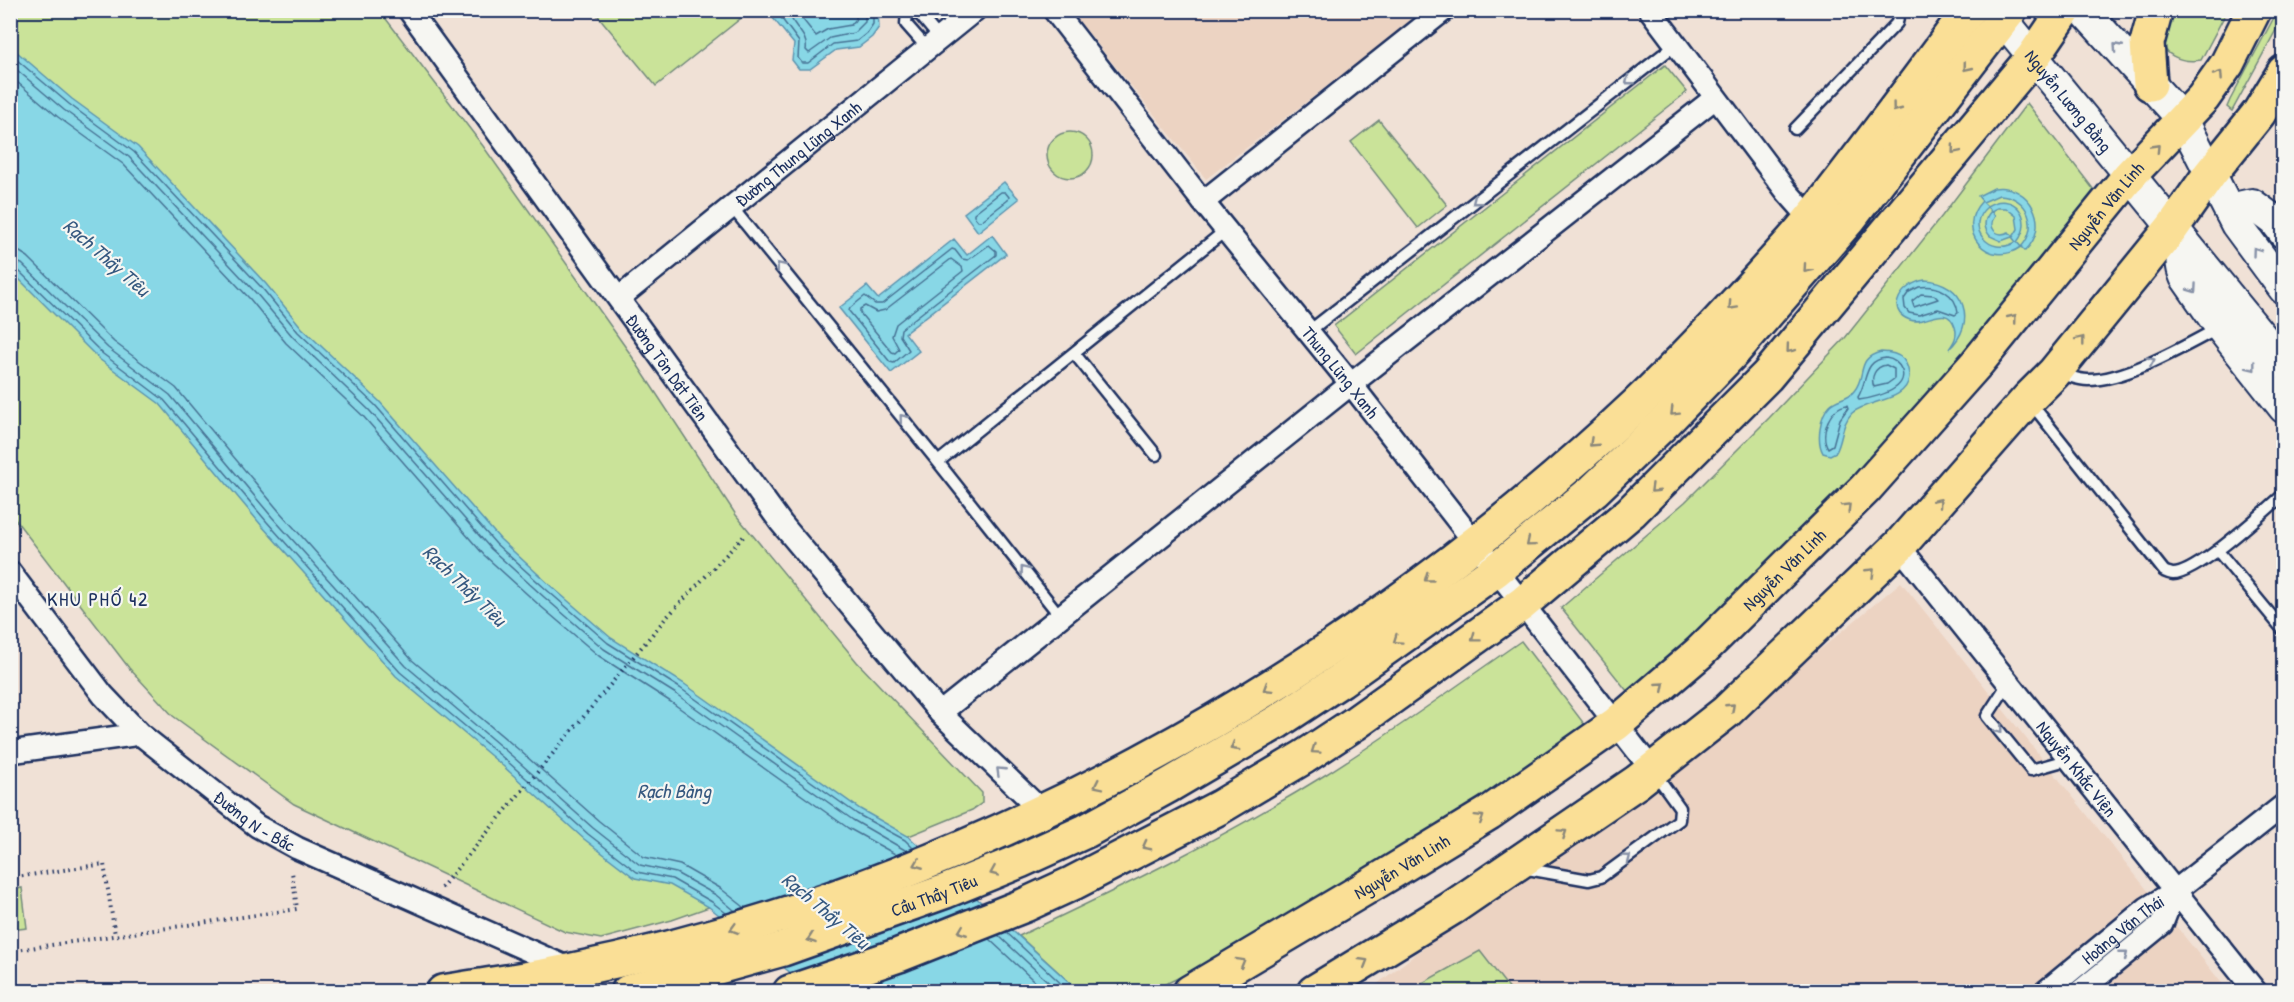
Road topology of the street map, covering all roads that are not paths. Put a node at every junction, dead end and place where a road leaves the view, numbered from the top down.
1 (409, 10) edge
2 (975, 10) edge
3 (1054, 10) edge
4 (1444, 10) edge
5 (1650, 10) edge
6 (1899, 10) edge
7 (1969, 10) edge
8 (2065, 10) edge
9 (2083, 10) edge
10 (2156, 10) edge
11 (2254, 10) edge
12 (906, 11) edge
13 (2003, 14) edge
14 (934, 44) junction
15 (1675, 45) junction
16 (2033, 57) junction
17 (2283, 72) edge
18 (2150, 84) junction
19 (1715, 98) junction
20 (2183, 120) junction
21 (1794, 129) dead end
22 (2210, 174) junction
23 (2130, 176) junction
24 (1203, 202) junction
25 (731, 206) junction
26 (2230, 212) junction
27 (1821, 229) junction
28 (1226, 230) junction
29 (2283, 233) edge
30 (2180, 238) junction
31 (2283, 289) edge
32 (619, 298) junction
33 (2230, 319) junction
34 (1308, 332) junction
35 (1074, 353) junction
36 (2283, 364) edge
37 (2054, 373) junction
38 (1351, 384) junction
39 (2028, 399) junction
40 (2283, 408) edge
41 (1156, 454) dead end
42 (938, 462) junction
43 (2283, 494) edge
44 (1475, 543) junction
45 (1899, 546) junction
46 (2218, 551) junction
47 (1496, 570) junction
48 (10, 572) edge
49 (1522, 604) junction
50 (1060, 616) junction
51 (2283, 631) edge
52 (2008, 682) junction
53 (940, 713) junction
54 (1616, 724) junction
55 (140, 734) junction
56 (10, 752) edge
57 (2070, 759) junction
58 (1653, 771) junction
59 (2283, 805) edge
60 (1036, 814) junction
61 (1513, 866) junction
62 (2175, 891) junction
63 (573, 970) junction
64 (636, 989) edge
65 (2047, 991) edge
66 (443, 992) edge
67 (790, 992) edge
68 (1190, 992) edge
69 (1314, 992) edge
70 (2079, 992) edge
71 (2256, 992) edge

1 - 32 street, Đường Tôn Dật Tiên
2 - 14 street, Đường Thung Lũng Xanh
3 - 24 street
4 - 24 street
5 - 15 street
6 - 21 lane
7 -> 27 main road
8 - 16 main road
18 -> 9 main road
10 - 18 main road
20 -> 11 main road, Nguyễn Văn Linh
12 - 14 lane
12 - 14 lane
13 - 16 main road, Nguyễn Lương Bằng
13 -> 27 main road
14 - 25 street, Đường Thung Lũng Xanh
15 - 19 street
15 -> 34 lane
16 - 23 main road, Nguyễn Lương Bằng
16 -> 49 main road
17 - 22 main road
18 - 20 main road
19 - 27 street
19 - 38 street
20 - 22 main road
23 -> 20 main road, Nguyễn Văn Linh
22 - 26 main road
22 - 30 main road
23 - 30 main road, Nguyễn Lương Bằng
54 -> 23 main road, Nguyễn Văn Linh
24 - 28 street, Thung Lũng Xanh
25 - 32 street, Đường Thung Lũng Xanh
42 -> 25 lane
26 - 29 main road
31 -> 26 main road
27 -> 44 main road
27 -> 47 main road
28 - 34 street, Thung Lũng Xanh
28 - 35 lane
30 -> 33 main road
37 -> 30 main road
32 - 53 street, Đường Tôn Dật Tiên
33 - 36 main road
37 -> 33 lane
33 -> 40 main road
34 - 38 street, Thung Lũng Xanh
35 - 41 lane
35 - 42 lane
37 - 39 main road
38 - 44 street, Thung Lũng Xanh
38 - 50 street
45 -> 39 main road
39 - 46 lane
50 -> 42 lane
43 - 46 lane
44 - 47 street, Thung Lũng Xanh
44 -> 60 main road
45 - 52 street, Nguyễn Khắc Viện
58 -> 45 main road
46 - 51 lane
47 - 49 street, Thung Lũng Xanh
47 -> 64 main road, Cầu Thầy Tiêu
48 - 55 street, Đường N - Bắc
49 - 54 street, Thung Lũng Xanh
49 -> 67 main road
50 - 53 street
52 - 57 street, Nguyễn Khắc Viện
52 -> 57 lane
60 -> 53 street, Đường Tôn Dật Tiên
54 - 58 street, Thung Lũng Xanh
68 -> 54 main road, Nguyễn Văn Linh
55 - 56 street
55 - 63 street, Đường N - Bắc
57 - 62 street, Nguyễn Khắc Viện
61 -> 58 main road
61 -> 58 lane
59 - 62 street, Hoàng Văn Thái
60 -> 63 main road, Cầu Thầy Tiêu
69 -> 61 main road
62 - 65 street, Hoàng Văn Thái
70 -> 62 street, Hoàng Văn Thái
62 - 71 street, Nguyễn Khắc Viện
63 - 66 main road

